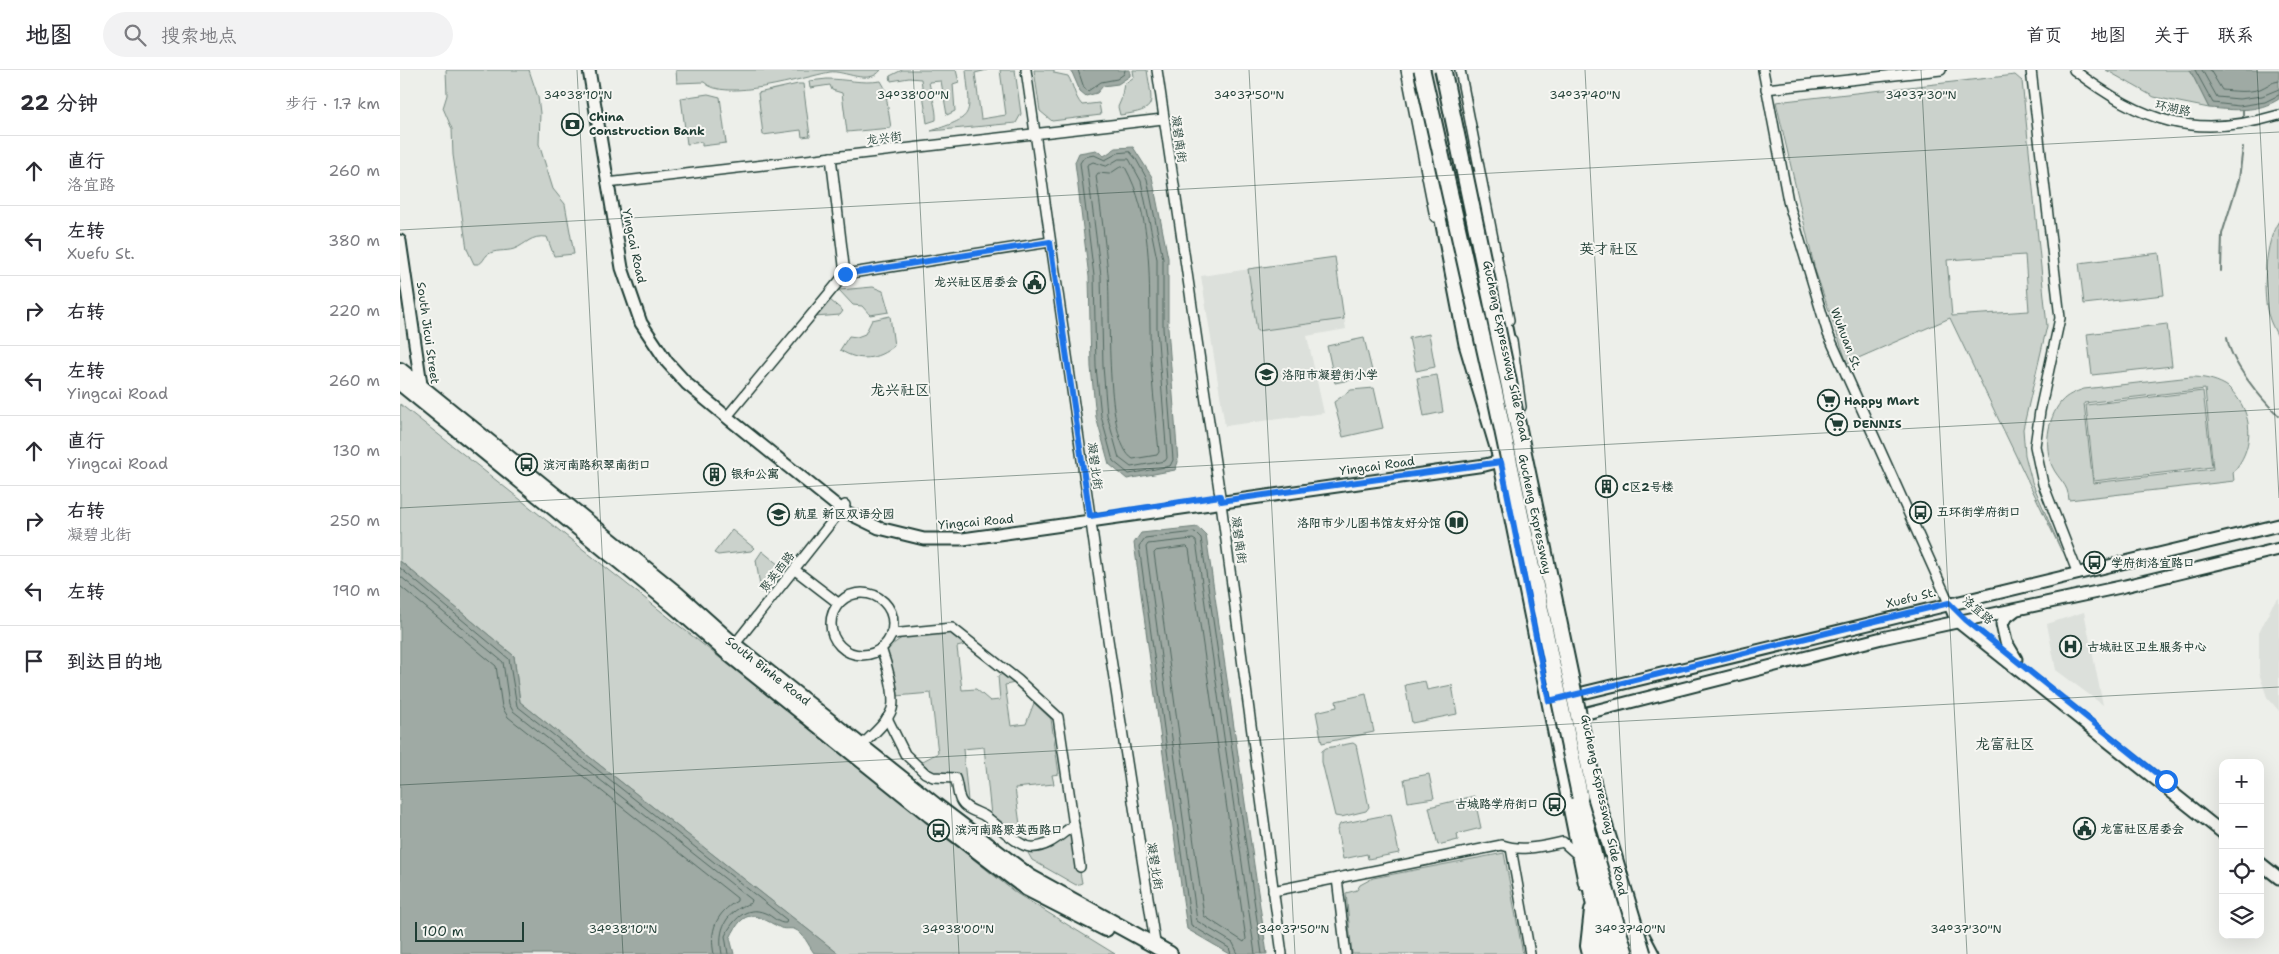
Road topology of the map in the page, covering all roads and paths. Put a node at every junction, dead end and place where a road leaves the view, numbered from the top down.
1 (589, 70) edge
2 (593, 70) edge
3 (1026, 70) edge
4 (1157, 70) edge
5 (1406, 70) edge
6 (1416, 70) edge
7 (1422, 70) edge
8 (1443, 70) edge
9 (1449, 70) edge
10 (1460, 70) edge
11 (1763, 70) edge
12 (1942, 70) edge
13 (2031, 70) edge
14 (2074, 70) edge
15 (1766, 89) junction
16 (2279, 115) edge
17 (1163, 119) junction
18 (1035, 133) junction
19 (831, 157) junction
20 (610, 183) junction
21 (400, 241) edge
22 (1050, 242) junction
23 (845, 274) junction
24 (400, 370) edge
25 (400, 384) edge
26 (422, 394) junction
27 (730, 413) junction
28 (1525, 443) junction
29 (1501, 458) junction
30 (1221, 499) junction
31 (844, 507) junction
32 (1090, 518) junction
33 (2279, 525) edge
34 (2279, 549) edge
35 (2121, 564) junction
36 (795, 570) junction
37 (2078, 574) junction
38 (2125, 586) junction
39 (838, 603) junction
40 (1949, 603) junction
41 (2026, 608) junction
42 (1962, 620) junction
43 (890, 634) junction
44 (881, 648) junction
45 (731, 649) junction
46 (2016, 660) junction
47 (1580, 694) junction
48 (1549, 701) junction
49 (1584, 713) junction
50 (887, 718) junction
51 (1553, 723) junction
52 (862, 745) junction
53 (1588, 796) junction
54 (2219, 823) edge
55 (1074, 825) junction
56 (2219, 830) edge
57 (1511, 848) junction
58 (1580, 857) junction
59 (2264, 859) edge
60 (2264, 866) edge
61 (1080, 867) dead end
62 (2279, 871) edge
63 (1337, 878) junction
64 (2279, 878) edge
65 (1273, 890) junction
66 (1624, 896) junction
67 (1592, 910) junction
68 (1156, 951) edge
69 (1170, 954) edge
70 (1282, 954) edge
71 (1346, 954) edge
72 (1530, 954) edge
73 (1590, 954) edge
74 (1602, 954) edge
75 (1617, 954) edge
76 (1629, 954) edge
77 (1635, 954) edge
78 (1643, 954) edge
79 (1652, 954) edge

1 - 20 main road, Yingcai Road
2 - 20 main road, Yingcai Road
3 - 18 street, 凝碧北街
4 - 17 street, 凝碧南街
5 - 29 street
6 - 29 main road
6 - 29 highway
7 - 53 highway, Gucheng Expressway, bridge
8 - 53 highway, Gucheng Expressway, bridge
9 - 28 main road, Gucheng Expressway Side Road
9 - 28 highway
10 - 28 street
11 - 15 street, Wuhuan St.
12 - 15 street
13 - 37 street
14 - 16 street, 环湖路
15 - 40 street, Wuhuan St.
17 - 18 street, 龙兴街
17 - 30 street, 凝碧南街
18 - 19 street, 龙兴街
18 - 22 street, 凝碧北街
19 - 20 street, 龙兴街
19 - 23 street
20 - 27 main road, Yingcai Road
20 - 31 main road, Yingcai Road
21 - 26 main road, South Jicui Street
22 - 23 street
22 - 32 street, 凝碧北街
23 - 27 street
24 - 26 main road, South Binhe Road
25 - 26 main road, South Binhe Road
26 - 45 main road, South Binhe Road
27 - 31 main road, Yingcai Road
28 - 29 main road, Yingcai Road
28 - 47 main road, Gucheng Expressway Side Road
29 - 30 main road, Yingcai Road
29 - 48 main road
30 - 32 main road, Yingcai Road
30 - 65 street, 凝碧南街
31 - 32 main road, Yingcai Road
31 - 36 street, 聚英西路
32 - 68 street, 凝碧北街
33 - 35 main road, Xuefu St.
34 - 38 main road
35 - 37 main road, Xuefu St.
35 - 38 main road
36 - 39 street
36 - 45 street, 聚英西路
37 - 40 main road, Xuefu St.
38 - 41 main road
39 - 43 street
39 - 44 street
40 - 42 main road, 洛宜路
40 - 47 main road, Xuefu St.
41 - 42 main road
41 - 46 main road
42 - 46 main road, 洛宜路
42 - 49 main road
42 - 56 main road, 洛宜路
43 - 44 street
43 - 55 street
44 - 50 street
45 - 52 main road, South Binhe Road
45 - 68 main road, South Binhe Road
46 - 54 main road, 洛宜路
47 - 48 main road, Xuefu St.
47 - 49 main road, Gucheng Expressway Side Road
48 - 51 main road
49 - 51 main road
49 - 66 main road, Gucheng Expressway Side Road
50 - 52 street
50 - 55 street
51 - 58 main road
52 - 68 main road, South Binhe Road
53 - 74 highway, Gucheng Expressway
53 - 75 highway
53 - 76 highway, bridge
53 - 78 highway, Gucheng Expressway, bridge
55 - 61 street
57 - 58 street
57 - 63 street
57 - 72 street
58 - 67 main road
59 - 62 main road
60 - 64 main road
63 - 65 street
63 - 71 street
65 - 70 street, 凝碧南街
66 - 77 main road, Gucheng Expressway Side Road
66 - 79 main road
67 - 73 main road
67 - 74 main road
68 - 69 main road

